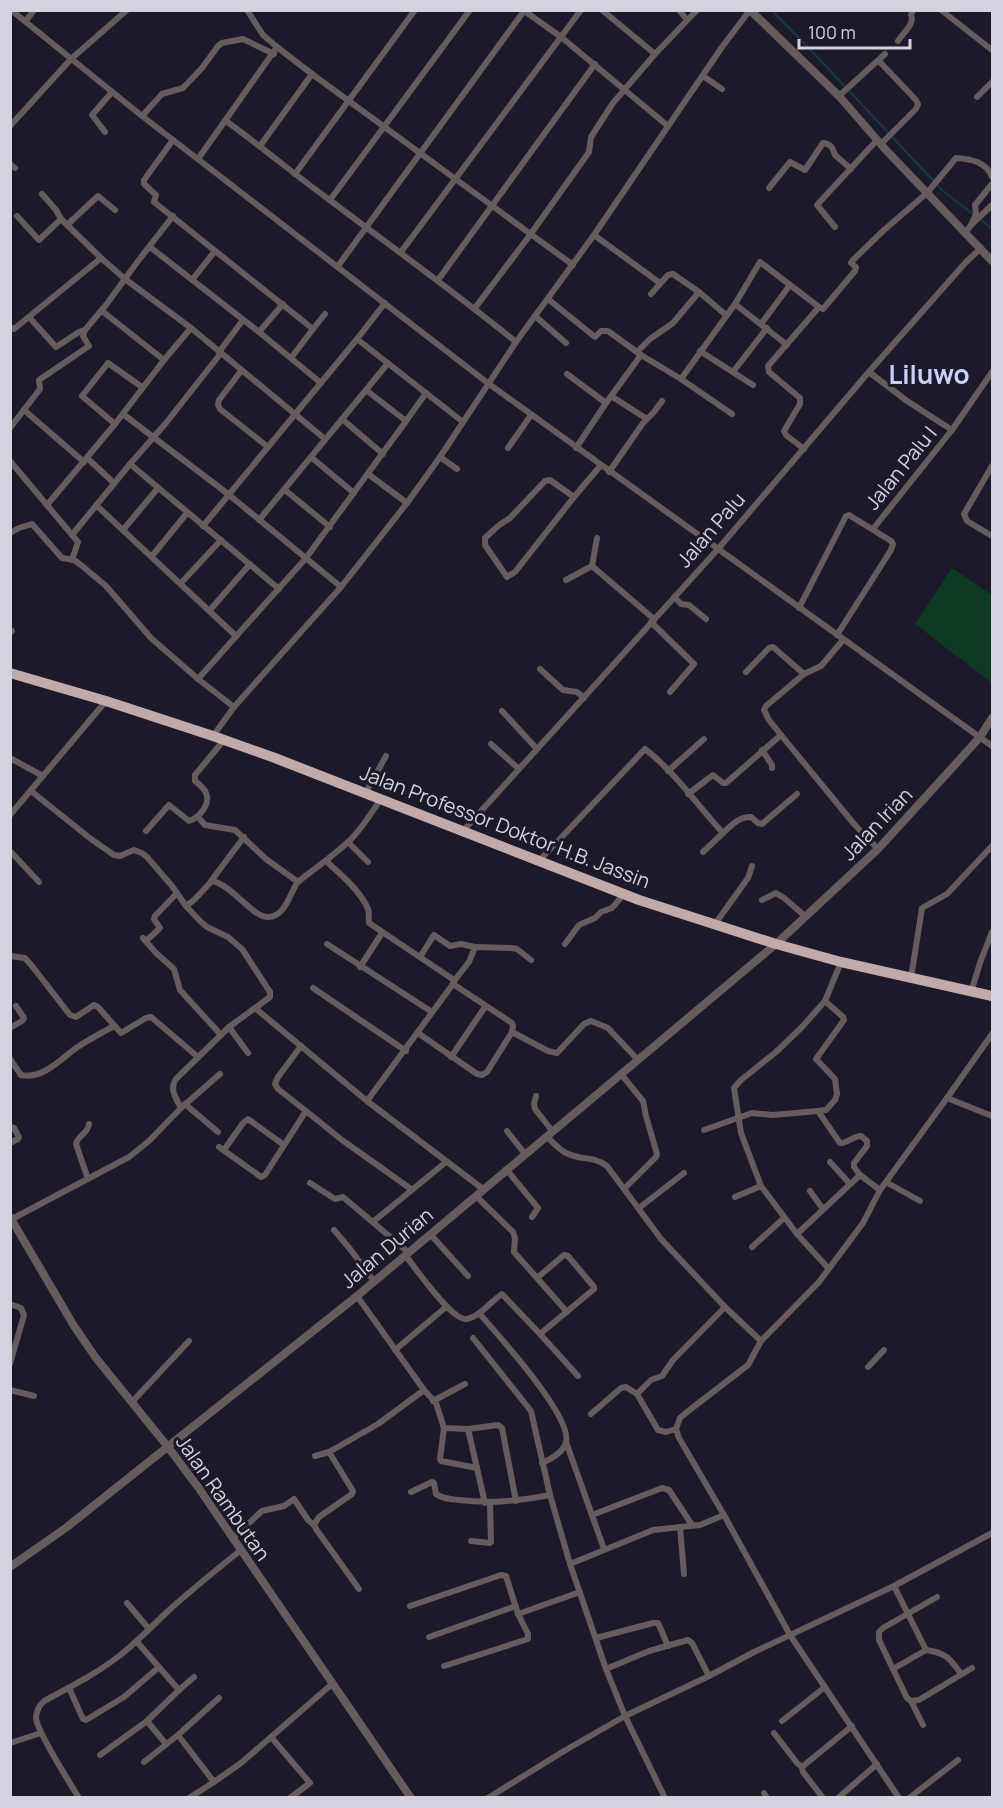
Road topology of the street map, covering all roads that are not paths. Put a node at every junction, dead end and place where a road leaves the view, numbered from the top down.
1 (11, 10) edge
2 (34, 10) edge
3 (127, 10) edge
4 (247, 10) edge
5 (415, 10) edge
6 (470, 10) edge
7 (581, 10) edge
8 (602, 10) edge
9 (679, 10) edge
10 (750, 10) edge
11 (913, 10) edge
12 (524, 11) edge
13 (697, 11) edge
14 (947, 12) edge
15 (687, 20) junction
16 (26, 21) junction
17 (561, 37) junction
18 (898, 40) dead end
19 (276, 50) junction
20 (993, 50) edge
21 (655, 54) junction
22 (885, 54) dead end
23 (72, 59) junction
24 (879, 61) junction
25 (595, 64) junction
26 (312, 74) junction
27 (703, 76) junction
28 (993, 82) edge
29 (625, 89) junction
30 (722, 89) dead end
31 (112, 92) junction
32 (841, 94) junction
33 (977, 97) dead end
34 (350, 100) junction
35 (142, 116) junction
36 (226, 121) junction
37 (10, 126) edge
38 (668, 126) junction
39 (384, 127) junction
40 (105, 132) dead end
41 (174, 140) junction
42 (879, 142) junction
43 (260, 146) junction
44 (420, 154) junction
45 (198, 159) junction
46 (851, 169) junction
47 (295, 174) junction
48 (993, 177) edge
49 (455, 179) junction
50 (993, 184) edge
51 (769, 188) dead end
52 (930, 190) junction
53 (42, 194) dead end
54 (330, 201) junction
55 (993, 205) edge
56 (491, 206) junction
57 (115, 210) dead end
58 (17, 216) dead end
59 (173, 216) junction
60 (61, 219) junction
61 (975, 219) junction
62 (67, 225) junction
63 (366, 227) junction
64 (835, 227) dead end
65 (966, 232) junction
66 (531, 235) junction
67 (594, 235) junction
68 (150, 247) junction
69 (981, 248) junction
70 (215, 251) junction
71 (401, 252) junction
72 (101, 258) junction
73 (993, 261) edge
74 (573, 265) junction
75 (338, 266) junction
76 (125, 279) junction
77 (192, 280) junction
78 (438, 280) junction
79 (660, 283) junction
80 (789, 285) junction
81 (699, 292) junction
82 (651, 294) dead end
83 (548, 299) junction
84 (386, 303) junction
85 (283, 304) junction
86 (735, 304) junction
87 (819, 307) junction
88 (475, 308) junction
89 (102, 311) junction
90 (325, 314) dead end
91 (726, 315) junction
92 (535, 316) junction
93 (29, 317) junction
94 (243, 320) junction
95 (764, 326) junction
96 (10, 327) edge
97 (191, 328) junction
98 (313, 329) junction
99 (85, 330) junction
100 (259, 332) junction
101 (357, 339) junction
102 (516, 342) junction
103 (566, 343) dead end
104 (787, 345) junction
105 (700, 351) junction
106 (220, 352) junction
107 (639, 353) junction
108 (291, 358) junction
109 (164, 360) junction
110 (388, 363) junction
111 (242, 371) junction
112 (733, 372) junction
113 (869, 372) junction
114 (993, 372) edge
115 (567, 374) dead end
116 (681, 379) junction
117 (321, 383) junction
118 (489, 384) junction
119 (753, 385) dead end
120 (142, 387) junction
121 (366, 390) junction
122 (426, 393) junction
123 (611, 396) junction
124 (662, 401) dead end
125 (606, 403) junction
126 (24, 410) junction
127 (123, 414) junction
128 (296, 414) junction
129 (732, 414) dead end
130 (531, 415) junction
131 (342, 419) junction
132 (647, 419) junction
133 (406, 421) junction
134 (463, 422) junction
135 (115, 424) junction
136 (10, 428) edge
137 (952, 430) junction
138 (153, 437) junction
139 (325, 439) junction
140 (268, 447) junction
141 (508, 448) dead end
142 (576, 448) junction
143 (804, 449) junction
144 (383, 454) junction
145 (311, 457) junction
146 (440, 457) junction
147 (86, 460) junction
148 (10, 461) edge
149 (130, 464) junction
150 (601, 465) junction
151 (993, 466) edge
152 (457, 469) dead end
153 (609, 471) junction
154 (368, 474) junction
155 (114, 483) junction
156 (158, 488) junction
157 (285, 490) junction
158 (228, 494) junction
159 (354, 494) junction
160 (574, 497) junction
161 (407, 503) junction
162 (47, 505) junction
163 (96, 505) junction
164 (187, 513) junction
165 (260, 520) junction
166 (203, 526) junction
167 (330, 527) junction
168 (873, 529) junction
169 (123, 530) junction
170 (10, 533) edge
171 (72, 536) junction
172 (993, 536) edge
173 (597, 538) dead end
174 (221, 540) junction
175 (718, 549) junction
176 (152, 556) junction
177 (306, 558) junction
178 (72, 560) junction
179 (250, 564) junction
180 (592, 566) junction
181 (566, 580) dead end
182 (181, 583) junction
183 (340, 587) junction
184 (279, 589) junction
185 (674, 597) junction
186 (799, 608) junction
187 (210, 610) junction
188 (706, 619) dead end
189 (652, 621) junction
190 (837, 635) junction
191 (236, 636) junction
192 (843, 640) junction
193 (540, 669) dead end
194 (746, 672) dead end
195 (10, 673) edge
196 (804, 674) junction
197 (198, 679) junction
198 (670, 692) dead end
199 (584, 698) junction
200 (106, 701) junction
201 (234, 707) junction
202 (502, 711) dead end
203 (993, 718) edge
204 (780, 735) junction
205 (213, 736) junction
206 (980, 737) junction
207 (704, 739) dead end
208 (224, 740) junction
209 (491, 744) dead end
210 (993, 746) edge
211 (537, 749) junction
212 (762, 750) junction
213 (386, 756) dead end
214 (10, 758) edge
215 (772, 768) dead end
216 (519, 769) junction
217 (668, 771) junction
218 (43, 776) junction
219 (31, 791) junction
220 (366, 792) junction
221 (688, 794) junction
222 (796, 794) dead end
223 (381, 798) junction
224 (10, 815) edge
225 (198, 817) junction
226 (146, 831) dead end
227 (463, 831) junction
228 (723, 832) junction
229 (244, 837) junction
230 (348, 842) junction
231 (993, 846) edge
232 (878, 849) junction
233 (10, 851) edge
234 (703, 852) dead end
235 (326, 861) junction
236 (539, 861) junction
237 (368, 862) dead end
238 (752, 866) dead end
239 (211, 881) junction
240 (39, 882) dead end
241 (298, 882) junction
242 (177, 893) junction
243 (624, 894) junction
244 (762, 900) dead end
245 (186, 906) junction
246 (805, 916) junction
247 (715, 924) junction
248 (993, 932) edge
249 (382, 933) junction
250 (327, 944) dead end
251 (565, 944) dead end
252 (776, 944) junction
253 (475, 947) junction
254 (10, 956) edge
255 (420, 957) junction
256 (531, 960) dead end
257 (841, 962) junction
258 (360, 967) junction
259 (911, 978) junction
260 (453, 983) junction
261 (313, 988) dead end
262 (971, 992) junction
263 (993, 996) edge
264 (825, 1001) junction
265 (16, 1006) dead end
266 (485, 1007) junction
267 (255, 1008) junction
268 (432, 1012) junction
269 (114, 1026) junction
270 (229, 1027) junction
271 (10, 1028) edge
272 (512, 1032) junction
273 (418, 1033) junction
274 (992, 1034) edge
275 (221, 1035) junction
276 (301, 1046) junction
277 (406, 1051) junction
278 (248, 1053) dead end
279 (198, 1057) junction
280 (451, 1057) junction
281 (10, 1059) edge
282 (638, 1060) junction
283 (220, 1074) dead end
284 (621, 1074) junction
285 (536, 1096) dead end
286 (947, 1098) junction
287 (367, 1101) junction
288 (183, 1106) junction
289 (306, 1111) junction
290 (818, 1112) junction
291 (993, 1116) edge
292 (738, 1118) junction
293 (89, 1124) dead end
294 (10, 1127) edge
295 (704, 1130) dead end
296 (218, 1131) dead end
297 (507, 1131) dead end
298 (550, 1134) junction
299 (10, 1143) edge
300 (284, 1145) junction
301 (525, 1154) junction
302 (446, 1162) junction
303 (830, 1162) dead end
304 (506, 1169) junction
305 (684, 1173) dead end
306 (860, 1175) junction
307 (88, 1179) junction
308 (886, 1182) junction
309 (310, 1183) dead end
310 (850, 1184) junction
311 (761, 1186) junction
312 (625, 1188) junction
313 (411, 1190) junction
314 (483, 1190) junction
315 (880, 1190) junction
316 (810, 1191) dead end
317 (476, 1196) junction
318 (735, 1197) dead end
319 (920, 1201) dead end
320 (639, 1208) junction
321 (824, 1209) junction
322 (532, 1217) dead end
323 (11, 1218) edge
324 (784, 1218) junction
325 (374, 1221) junction
326 (334, 1230) dead end
327 (430, 1234) junction
328 (797, 1234) junction
329 (752, 1247) dead end
330 (406, 1253) junction
331 (828, 1268) junction
332 (468, 1276) dead end
333 (537, 1278) junction
334 (374, 1281) junction
335 (357, 1296) junction
336 (10, 1304) edge
337 (446, 1307) junction
338 (725, 1307) junction
339 (479, 1312) junction
340 (567, 1312) junction
341 (540, 1334) junction
342 (473, 1338) dead end
343 (189, 1341) dead end
344 (761, 1341) junction
345 (395, 1350) junction
346 (884, 1350) dead end
347 (10, 1364) edge
348 (868, 1366) dead end
349 (578, 1376) dead end
350 (465, 1384) dead end
351 (10, 1390) edge
352 (424, 1390) junction
353 (637, 1394) junction
354 (34, 1396) dead end
355 (434, 1401) junction
356 (132, 1402) junction
357 (591, 1414) dead end
358 (444, 1428) junction
359 (468, 1429) junction
360 (676, 1429) junction
361 (566, 1442) junction
362 (168, 1447) junction
363 (329, 1452) junction
364 (315, 1456) dead end
365 (542, 1463) junction
366 (477, 1468) junction
367 (411, 1492) dead end
368 (550, 1496) junction
369 (516, 1501) junction
370 (488, 1503) junction
371 (592, 1515) junction
372 (724, 1515) junction
373 (314, 1525) junction
374 (692, 1525) junction
375 (680, 1527) junction
376 (993, 1533) edge
377 (233, 1538) junction
378 (471, 1541) dead end
379 (604, 1549) junction
380 (241, 1550) junction
381 (570, 1564) junction
382 (10, 1567) edge
383 (684, 1574) dead end
384 (894, 1586) junction
385 (359, 1589) dead end
386 (580, 1592) junction
387 (937, 1597) dead end
388 (127, 1603) dead end
389 (410, 1606) dead end
390 (516, 1606) junction
391 (518, 1614) junction
392 (908, 1614) junction
393 (149, 1629) junction
394 (790, 1635) junction
395 (429, 1638) dead end
396 (596, 1638) junction
397 (137, 1641) junction
398 (668, 1646) junction
399 (926, 1650) junction
400 (444, 1666) dead end
401 (159, 1667) junction
402 (972, 1668) dead end
403 (606, 1669) junction
404 (893, 1669) junction
405 (961, 1674) junction
406 (709, 1676) junction
407 (194, 1677) dead end
408 (332, 1684) junction
409 (825, 1687) junction
410 (69, 1688) junction
411 (179, 1690) junction
412 (219, 1698) dead end
413 (910, 1701) junction
414 (625, 1716) junction
415 (147, 1721) junction
416 (782, 1722) dead end
417 (923, 1725) dead end
418 (852, 1726) junction
419 (41, 1733) junction
420 (774, 1733) dead end
421 (178, 1735) junction
422 (271, 1737) junction
423 (10, 1743) edge
424 (166, 1744) junction
425 (100, 1755) dead end
426 (958, 1760) dead end
427 (144, 1762) dead end
428 (877, 1764) junction
429 (802, 1767) junction
430 (213, 1782) junction
431 (79, 1797) edge
432 (189, 1797) edge
433 (290, 1797) edge
434 (411, 1797) edge
435 (488, 1797) edge
436 (664, 1797) edge
437 (823, 1797) edge
438 (838, 1797) edge
439 (899, 1797) edge
440 (909, 1797) edge

1 - 16 street
2 - 16 street
3 - 23 street
4 - 19 street
5 - 34 street
6 - 39 street
7 - 17 street
8 - 21 street
9 - 15 street
10 - 27 street
10 - 32 street
11 - 18 street
12 - 17 street
12 - 44 street
13 - 15 street
14 - 20 street
15 - 21 street
16 - 23 street
17 - 25 street
17 - 49 street
19 - 26 street
19 - 35 street
19 - 36 street
21 - 29 street
22 - 24 street
23 - 31 street
23 - 37 street
24 - 32 street
24 - 42 street
25 - 29 street
25 - 56 street
26 - 34 street
26 - 43 street
27 - 30 street
27 - 38 street
28 - 33 street
29 - 38 street
29 - 66 street
31 - 35 street
31 - 40 street
32 - 42 street
34 - 39 street
34 - 47 street
35 - 41 street
36 - 43 street
36 - 45 street
38 - 67 street
39 - 44 street
39 - 54 street
41 - 45 street
41 - 59 street
42 - 46 street
42 - 52 street
43 - 47 street
44 - 49 street
44 - 63 street
45 - 75 street
46 - 51 street
46 - 64 street
47 - 54 street
48 - 52 street
49 - 56 street
49 - 71 street
50 - 61 street
52 - 65 street
52 - 87 street
53 - 60 street
54 - 63 street
55 - 61 street
56 - 66 street
56 - 78 street
57 - 62 street
58 - 60 street
59 - 68 street
59 - 70 street
60 - 62 street
61 - 65 street
62 - 72 street
63 - 71 street
63 - 75 street
65 - 69 street
66 - 74 street
66 - 88 street
67 - 74 street
67 - 79 street
68 - 76 street
68 - 77 street
69 - 73 street
69 - 113 street, Jalan Palu
70 - 77 street
70 - 85 street
71 - 78 street
72 - 76 street
72 - 93 street
74 - 83 street
75 - 84 street
76 - 89 street
76 - 97 street
77 - 94 street
78 - 88 street
79 - 81 street
79 - 82 street
80 - 86 street
80 - 87 street
80 - 95 street
81 - 91 street
81 - 107 street
83 - 92 street
83 - 107 street
84 - 101 street
84 - 118 street
85 - 98 street
85 - 100 street
86 - 91 street
86 - 95 street
87 - 104 street
88 - 102 street
89 - 99 street
89 - 109 street
90 - 98 street
91 - 105 street
92 - 102 street
92 - 103 street
93 - 96 street
93 - 99 street
94 - 100 street
94 - 106 street
95 - 104 street
95 - 112 street
97 - 106 street
97 - 109 street
98 - 108 street
99 - 126 street
100 - 108 street
101 - 110 street
101 - 117 street
102 - 118 street
104 - 143 street
105 - 112 street
105 - 116 street
106 - 111 street
106 - 138 street
107 - 116 street
107 - 123 street
108 - 117 street
109 - 120 street
110 - 121 street
110 - 122 street
111 - 128 street
111 - 140 street
112 - 119 street
113 - 137 street, Jalan Palu I
113 - 143 street, Jalan Palu
114 - 137 street
115 - 125 street
116 - 129 street
117 - 128 street
118 - 130 street
118 - 134 street
120 - 127 street
120 - 135 street
121 - 131 street
121 - 133 street
122 - 133 street
122 - 134 street
123 - 125 street
123 - 132 street
124 - 132 street
125 - 142 street
126 - 136 street
126 - 147 street
127 - 135 street
127 - 138 street
128 - 139 street
128 - 140 street
130 - 141 street
130 - 142 street
131 - 139 street
131 - 144 street
132 - 153 street
133 - 144 street
134 - 146 street
135 - 147 street
137 - 168 street, Jalan Palu I
138 - 149 street
138 - 158 street
139 - 145 street
140 - 158 street
142 - 150 street
143 - 175 street, Jalan Palu
144 - 154 street
145 - 157 street
145 - 159 street
146 - 152 street
146 - 161 street
147 - 155 street
147 - 162 street
148 - 162 street
149 - 155 street
149 - 156 street
150 - 153 street
150 - 160 street
151 - 172 street
153 - 175 street
154 - 159 street
154 - 161 street
155 - 163 street
156 - 164 street
156 - 169 street
157 - 165 street
157 - 167 street
158 - 165 street
158 - 166 street
159 - 167 street
160 - 160 street
161 - 183 street
162 - 171 street
163 - 169 street
163 - 171 street
164 - 166 street
164 - 176 street
165 - 177 street
166 - 174 street
167 - 177 street
168 - 186 street, Jalan Palu I
168 - 190 street
169 - 176 street
170 - 178 street
171 - 178 street
173 - 180 street
174 - 179 street
174 - 182 street
175 - 185 street, Jalan Palu
175 - 186 street
176 - 182 street
177 - 183 street
177 - 184 street
178 - 197 street
179 - 184 street
179 - 187 street
180 - 181 street
180 - 189 street
182 - 187 street
183 - 201 street
184 - 191 street
185 - 188 street
185 - 189 street, Jalan Palu
186 - 190 street
187 - 191 street
189 - 198 street
189 - 199 street, Jalan Palu
190 - 192 street
191 - 197 street
192 - 196 street
192 - 206 street
193 - 199 street
194 - 196 street
195 - 200 highway, Jalan Professor Doktor H.B. Jassin
196 - 204 street
197 - 201 street
199 - 211 street, Jalan Palu
200 - 205 highway, Jalan Professor Doktor H.B. Jassin
200 - 218 street
201 - 205 street
202 - 211 street
203 - 206 street, Jalan Irian
204 - 212 street
204 - 232 street
205 - 208 highway, Jalan Professor Doktor H.B. Jassin
206 - 210 street
206 - 232 street, Jalan Irian
207 - 217 street
208 - 220 highway, Jalan Professor Doktor H.B. Jassin
208 - 225 street
209 - 216 street
211 - 216 street, Jalan Palu
212 - 215 street
212 - 221 street
213 - 220 street
214 - 218 street
216 - 227 street, Jalan Palu
217 - 221 street
217 - 236 street
218 - 219 street
219 - 224 street
219 - 242 street
220 - 223 highway, Jalan Professor Doktor H.B. Jassin
221 - 228 street
222 - 228 street
223 - 227 highway, Jalan Professor Doktor H.B. Jassin
223 - 230 street
225 - 226 street
225 - 229 street
227 - 236 highway, Jalan Professor Doktor H.B. Jassin
228 - 234 street
229 - 239 street
229 - 241 street
230 - 235 street
230 - 237 street
231 - 259 street
232 - 246 street, Jalan Irian
233 - 240 street
235 - 241 street
235 - 249 street
236 - 243 highway, Jalan Professor Doktor H.B. Jassin
238 - 247 street
239 - 241 street
239 - 245 street
242 - 245 street
242 - 275 street
243 - 247 highway, Jalan Professor Doktor H.B. Jassin
243 - 251 street
244 - 246 street
245 - 267 street
246 - 252 street, Jalan Irian
247 - 252 highway, Jalan Professor Doktor H.B. Jassin
248 - 262 street
249 - 255 street
249 - 258 street
250 - 258 street
252 - 257 highway, Jalan Professor Doktor H.B. Jassin
252 - 282 street, Jalan Durian
253 - 255 street
253 - 256 street
253 - 260 street
254 - 269 street
255 - 260 street
257 - 259 highway, Jalan Professor Doktor H.B. Jassin
257 - 264 street
258 - 268 street
259 - 262 highway, Jalan Professor Doktor H.B. Jassin
260 - 266 street
260 - 268 street
261 - 277 street
262 - 263 highway, Jalan Professor Doktor H.B. Jassin
264 - 290 street
264 - 292 street
265 - 271 street
266 - 272 street
266 - 280 street
267 - 270 street
267 - 276 street
268 - 273 street
269 - 279 street
269 - 281 street
270 - 275 street
270 - 278 street
272 - 280 street
272 - 282 street
273 - 277 street
273 - 280 street
274 - 286 street
275 - 279 street
276 - 287 street
276 - 289 street
277 - 287 street
279 - 288 street
282 - 284 street, Jalan Durian
283 - 288 street
284 - 298 street, Jalan Durian
284 - 312 street
285 - 298 street
286 - 291 street
286 - 308 street
287 - 302 street
288 - 296 street
288 - 307 street
289 - 300 street
289 - 313 street
290 - 292 street
290 - 306 street
292 - 295 street
292 - 311 street
293 - 307 street
294 - 299 street
297 - 301 street
298 - 301 street, Jalan Durian
298 - 312 street
300 - 300 street
301 - 304 street, Jalan Durian
302 - 313 street
302 - 314 street
303 - 310 street
304 - 314 street, Jalan Durian
304 - 322 street
305 - 320 street
306 - 310 street
306 - 315 street
307 - 323 street
308 - 315 street
308 - 319 street
309 - 325 street
310 - 321 street
311 - 318 street
311 - 324 street
312 - 320 street
313 - 325 street
314 - 317 street, Jalan Durian
315 - 331 street
316 - 321 street
317 - 327 street, Jalan Durian
317 - 333 street
320 - 338 street
321 - 328 street
323 - 356 street, Jalan Rambutan
324 - 328 street
324 - 329 street
325 - 330 street
326 - 334 street
327 - 330 street, Jalan Durian
327 - 332 street
328 - 331 street
330 - 334 street, Jalan Durian
330 - 337 street
331 - 344 street
333 - 340 street
333 - 340 street
334 - 335 street, Jalan Durian
335 - 345 street
335 - 362 street, Jalan Durian
336 - 347 street
337 - 339 street
337 - 345 street
338 - 344 street
338 - 353 street
339 - 341 street
339 - 361 street
340 - 341 street
341 - 349 street
342 - 365 street
343 - 356 street
344 - 360 street
345 - 352 street
346 - 348 street
350 - 355 street
351 - 354 street
352 - 355 street
352 - 363 street
353 - 357 street
353 - 360 street
355 - 358 street
356 - 362 street, Jalan Rambutan
358 - 359 street
358 - 366 street
359 - 366 street
359 - 369 street
360 - 372 street
361 - 365 street
361 - 371 street
362 - 377 street, Jalan Rambutan
362 - 382 street, Jalan Durian
363 - 364 street
363 - 373 street
365 - 368 street
366 - 370 street
367 - 370 street
368 - 369 street
368 - 381 street
369 - 370 street
370 - 378 street
371 - 374 street
371 - 379 street
372 - 374 street
372 - 394 street
373 - 377 street
373 - 385 street
374 - 375 street
375 - 379 street
375 - 383 street
376 - 384 street
377 - 380 street, Jalan Rambutan
379 - 381 street
380 - 393 street
380 - 408 street, Jalan Rambutan
381 - 386 street
384 - 392 street
384 - 394 street
386 - 391 street
386 - 396 street
387 - 392 street
388 - 393 street
389 - 390 street
390 - 391 street
390 - 395 street
391 - 400 street
392 - 399 street
392 - 404 street
393 - 397 street
394 - 406 street
394 - 409 street
396 - 398 street
396 - 403 street
397 - 401 street
397 - 410 street
398 - 403 street
398 - 406 street
399 - 404 street
399 - 405 street
401 - 410 street
401 - 411 street
402 - 405 street
403 - 414 street
404 - 413 street
405 - 413 street
406 - 414 street
407 - 411 street
408 - 422 street
408 - 434 street, Jalan Rambutan
409 - 416 street
409 - 418 street
410 - 419 street
411 - 415 street
412 - 421 street
413 - 417 street
414 - 435 street
414 - 436 street
415 - 424 street
415 - 425 street
418 - 428 street
418 - 429 street
419 - 423 street
419 - 431 street
420 - 429 street
421 - 424 street
421 - 430 street
422 - 430 street
422 - 433 street
424 - 427 street
426 - 440 street
428 - 438 street
428 - 439 street
429 - 437 street
430 - 432 street

